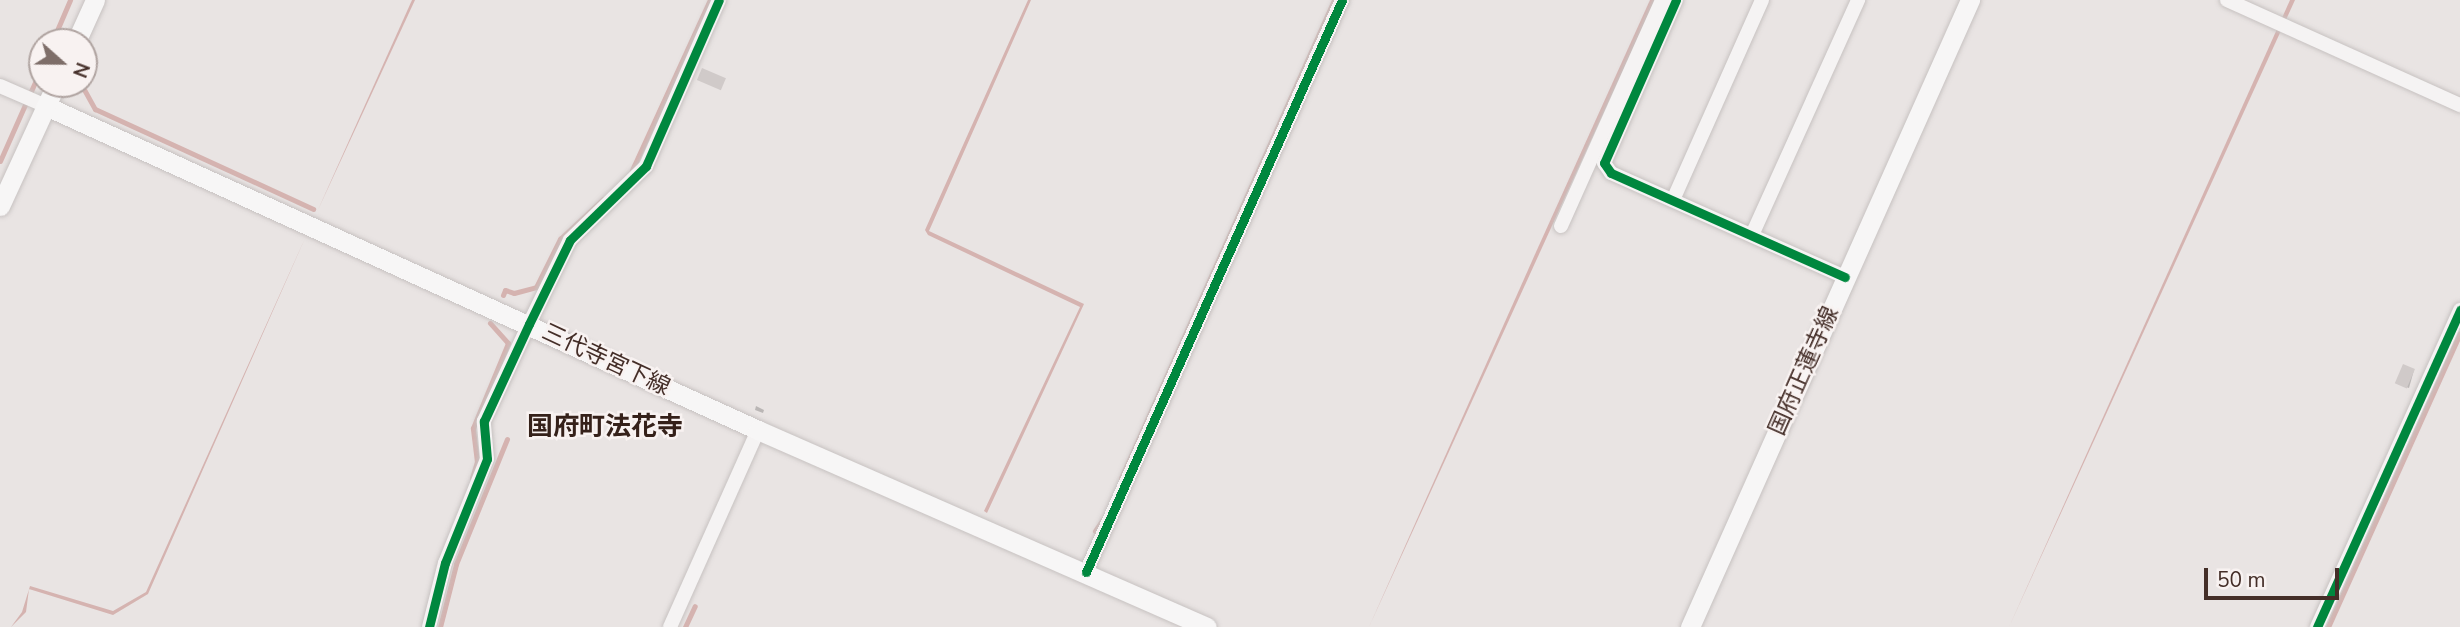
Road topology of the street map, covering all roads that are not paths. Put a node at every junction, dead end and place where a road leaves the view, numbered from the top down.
1 (719, 0) edge
2 (1342, 0) edge
3 (1662, 0) edge
4 (1676, 0) edge
5 (1762, 0) edge
6 (1858, 0) edge
7 (1970, 0) edge
8 (2227, 0) edge
9 (93, 1) edge
10 (82, 28) edge
11 (0, 86) edge
12 (50, 98) edge
13 (2460, 104) edge
14 (46, 106) junction
15 (1673, 200) junction
16 (0, 206) edge
17 (1560, 226) dead end
18 (1752, 235) junction
19 (1845, 277) junction
20 (2460, 310) edge
21 (528, 324) junction
22 (758, 430) junction
23 (1086, 572) junction
24 (429, 627) edge
25 (670, 627) edge
26 (1207, 627) edge
27 (1690, 627) edge
28 (2318, 627) edge

1 - 21 street
2 - 23 street
3 - 17 street
4 - 15 street
5 - 15 street
6 - 18 street
7 - 19 main road, 国府正蓮寺線
8 - 13 street
9 - 10 main road
11 - 14 street
12 - 14 main road
14 - 16 main road
14 - 21 main road, 三代寺宮下線
15 - 18 street
18 - 19 street
19 - 27 main road, 国府正蓮寺線
20 - 28 street
21 - 22 main road, 三代寺宮下線
21 - 24 street
22 - 23 main road, 三代寺宮下線
22 - 25 street
23 - 26 main road, 三代寺宮下線

